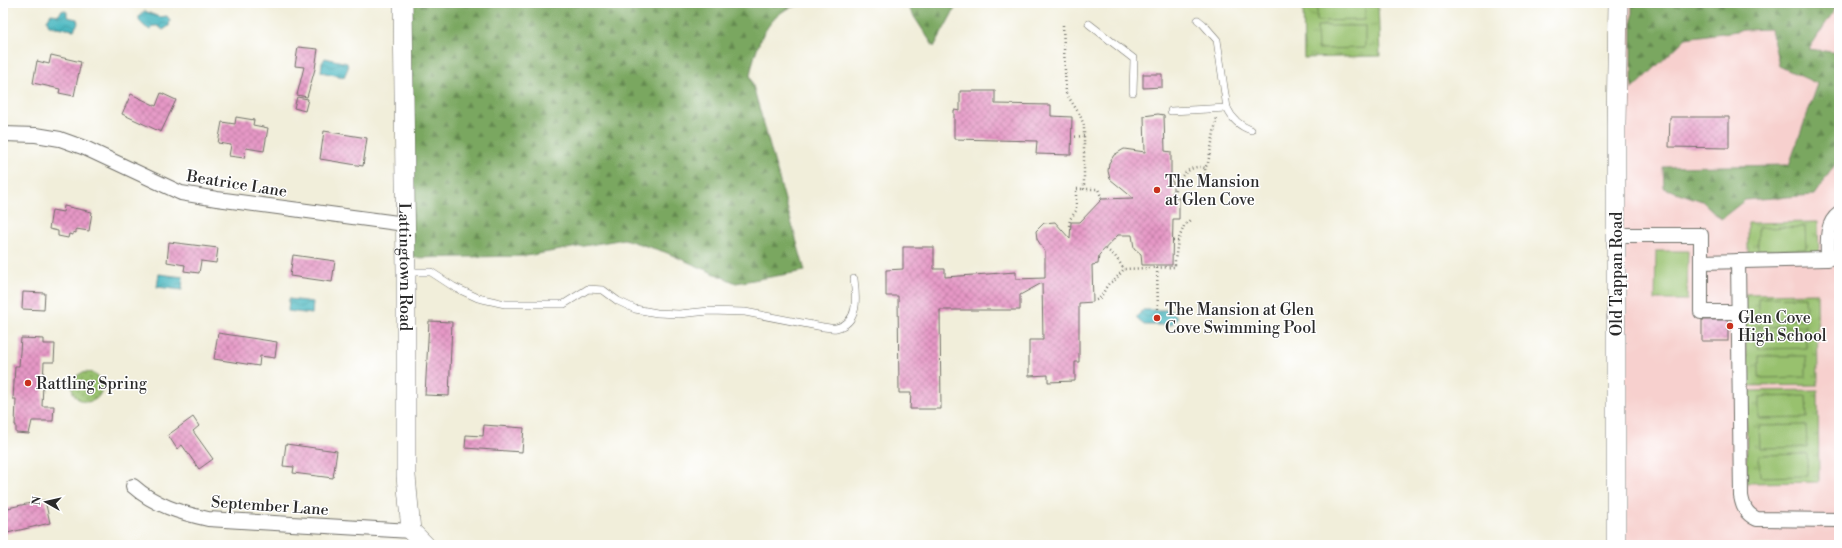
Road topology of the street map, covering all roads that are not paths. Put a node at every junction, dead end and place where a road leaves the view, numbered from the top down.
1 (403, 3) edge
2 (1618, 3) edge
3 (1198, 20) dead end
4 (1089, 24) dead end
5 (1133, 92) dead end
6 (1223, 108) junction
7 (1171, 111) dead end
8 (1251, 130) dead end
9 (3, 134) edge
10 (1839, 214) edge
11 (405, 224) junction
12 (1616, 235) junction
13 (1738, 261) junction
14 (1701, 262) junction
15 (406, 272) junction
16 (854, 279) dead end
17 (1738, 312) junction
18 (133, 486) dead end
19 (1839, 520) edge
20 (411, 538) edge
21 (425, 545) edge
22 (1616, 545) edge

1 - 11 street, Lattingtown Road
2 - 12 street, Old Tappan Road
3 - 6 lane
4 - 5 lane
6 - 7 lane
6 - 8 lane
9 - 11 street, Beatrice Lane
10 - 13 street
11 - 15 street, Lattingtown Road
12 - 14 street
12 - 22 street, Old Tappan Road
13 - 14 street
13 - 17 street
14 - 17 street
15 - 16 lane
15 - 20 street, Lattingtown Road
17 - 19 street
18 - 20 street, September Lane
20 - 21 street

